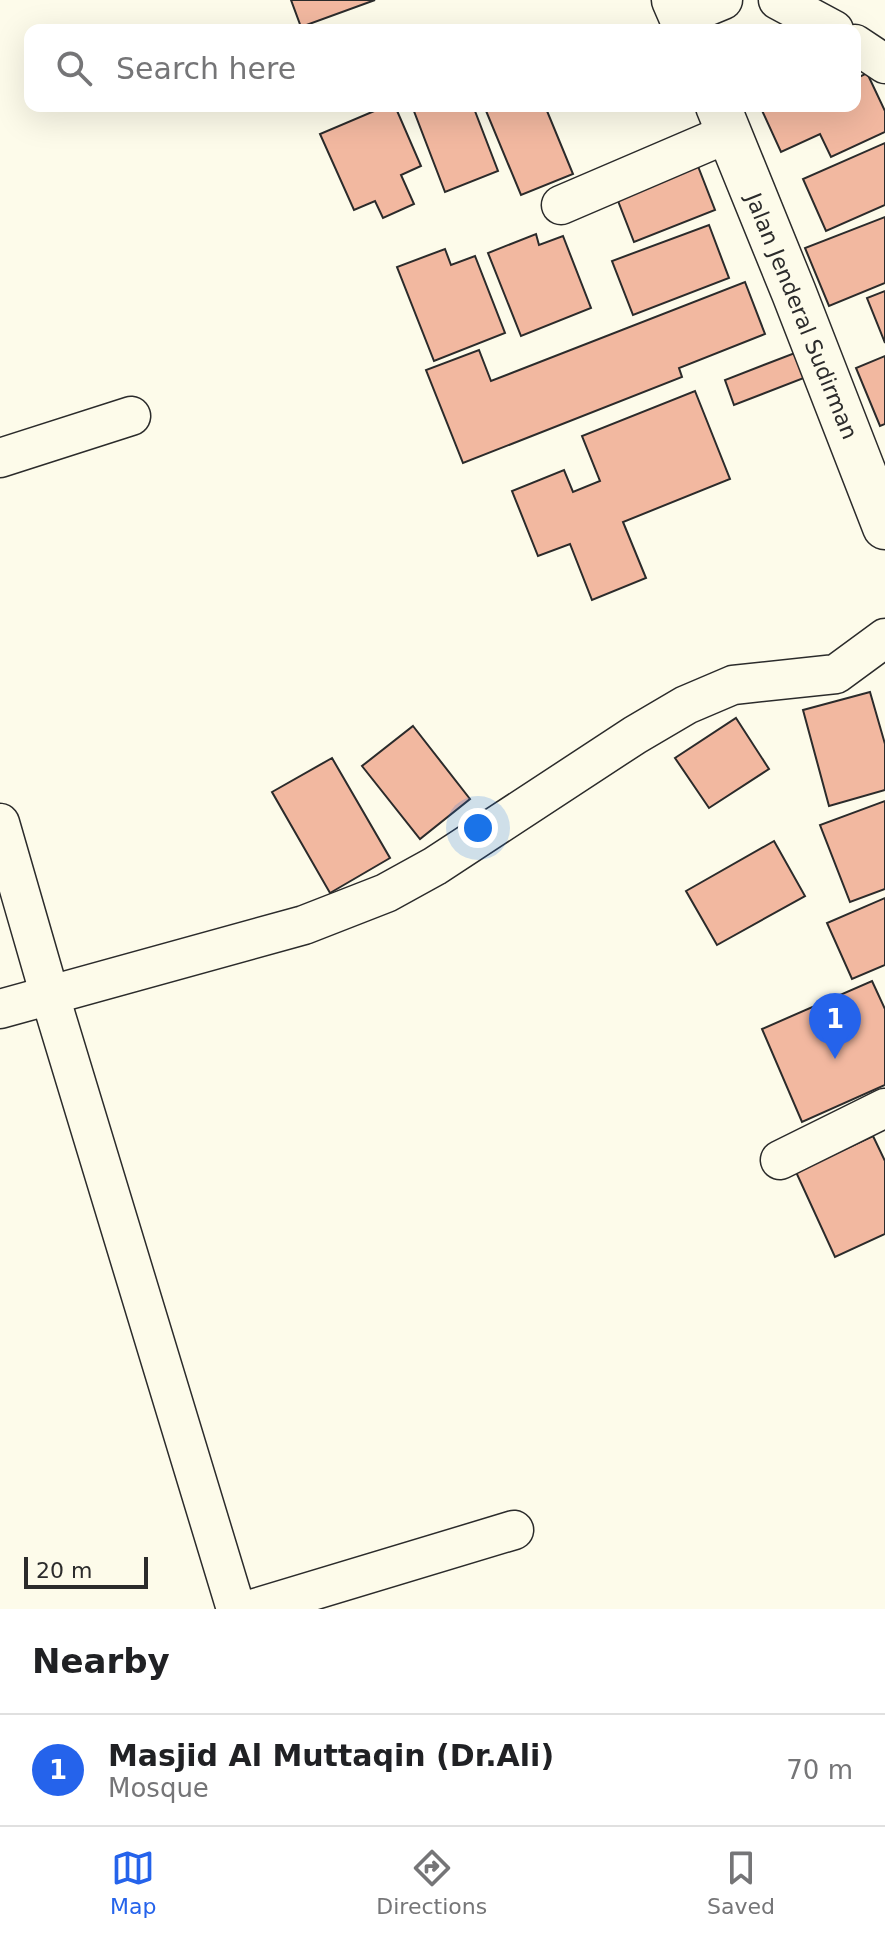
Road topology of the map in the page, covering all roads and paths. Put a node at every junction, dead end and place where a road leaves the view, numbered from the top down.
1 (723, 0) edge
2 (778, 0) edge
3 (681, 16) edge
4 (823, 24) edge
5 (861, 48) edge
6 (885, 64) edge
7 (724, 120) edge
8 (561, 205) dead end
9 (131, 416) dead end
10 (0, 458) edge
11 (885, 527) edge
12 (885, 638) edge
13 (0, 823) edge
14 (50, 996) junction
15 (0, 1009) edge
16 (885, 1108) edge
17 (780, 1160) dead end
18 (514, 1530) dead end
19 (236, 1609) edge
20 (252, 1609) edge

1 - 3 street
2 - 4 street
5 - 6 street
7 - 8 street
7 - 11 street, Jalan Jenderal Sudirman
9 - 10 street
12 - 14 street
13 - 14 street
14 - 15 street
14 - 19 street
16 - 17 street
18 - 20 street

